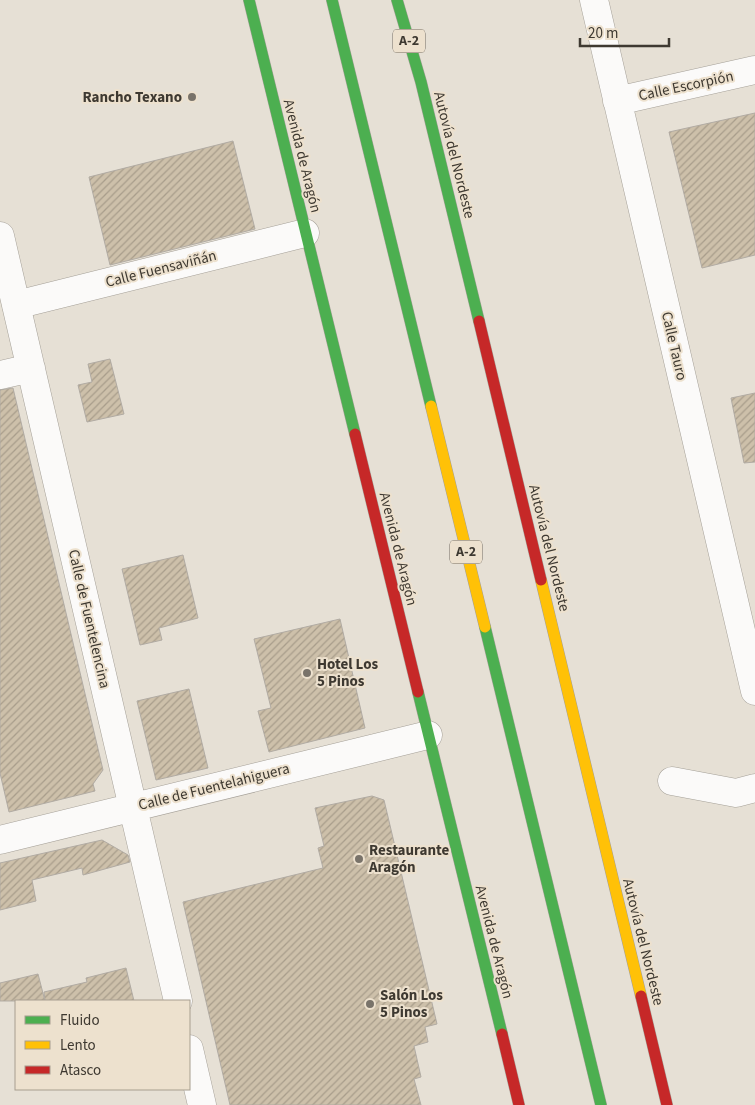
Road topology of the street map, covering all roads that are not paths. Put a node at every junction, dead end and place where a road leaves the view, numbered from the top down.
1 (249, 0) edge
2 (332, 0) edge
3 (397, 0) edge
4 (594, 0) edge
5 (413, 9) dead end
6 (755, 70) edge
7 (421, 82) junction
8 (617, 101) junction
9 (305, 232) junction
10 (0, 236) edge
11 (16, 305) junction
12 (30, 368) junction
13 (0, 376) edge
14 (755, 691) edge
15 (428, 735) junction
16 (672, 781) dead end
17 (755, 788) edge
18 (133, 807) junction
19 (0, 840) edge
20 (178, 1000) edge
21 (190, 1053) edge
22 (202, 1105) edge
23 (519, 1105) edge
24 (600, 1105) edge
25 (667, 1105) edge

1 - 9 main road, Avenida de Aragón
2 - 24 main road, A-2
3 - 7 main road, Autovía del Nordeste / A-2
4 - 8 street, Calle Tauro
5 - 7 main road
6 - 8 street, Calle Escorpión
7 - 25 main road, Autovía del Nordeste / A-2
8 - 14 street, Calle Tauro
9 - 11 street, Calle Fuensaviñán
9 - 15 main road, Avenida de Aragón
10 - 11 street, Calle de Fuentelencina
11 - 12 street, Calle de Fuentelencina
12 - 13 street
12 - 18 street, Calle de Fuentelencina
15 - 18 street, Calle de Fuentelahiguera
15 - 23 main road, Avenida de Aragón
16 - 17 street
18 - 19 street, Calle de Fuentelahiguera
18 - 20 street, Calle de Fuentelencina
21 - 22 street

